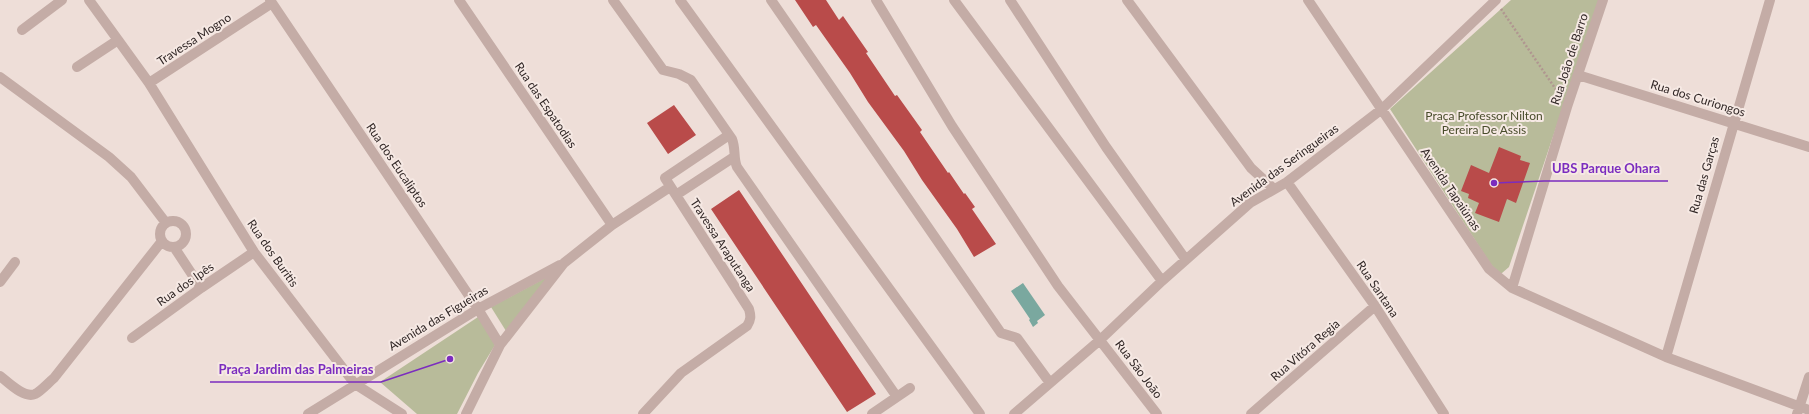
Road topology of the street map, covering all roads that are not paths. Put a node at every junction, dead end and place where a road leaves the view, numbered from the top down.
1 (62, 0) edge
2 (89, 0) edge
3 (459, 0) edge
4 (613, 0) edge
5 (680, 0) edge
6 (771, 0) edge
7 (876, 0) edge
8 (954, 0) edge
9 (1010, 0) edge
10 (1127, 0) edge
11 (1308, 0) edge
12 (1495, 0) edge
13 (1602, 0) edge
14 (1770, 0) edge
15 (271, 2) edge
16 (22, 30) dead end
17 (118, 40) junction
18 (77, 67) dead end
19 (1578, 75) junction
20 (0, 77) edge
21 (149, 84) junction
22 (1382, 109) junction
23 (1733, 122) junction
24 (730, 136) junction
25 (1809, 147) edge
26 (734, 157) junction
27 (1287, 182) junction
28 (670, 187) junction
29 (1274, 189) junction
30 (166, 223) junction
31 (612, 225) junction
32 (162, 241) junction
33 (174, 247) junction
34 (254, 252) junction
35 (1186, 260) junction
36 (15, 262) dead end
37 (564, 263) junction
38 (1162, 281) junction
39 (0, 282) edge
40 (201, 288) junction
41 (1512, 288) junction
42 (1375, 306) junction
43 (478, 309) junction
44 (132, 338) dead end
45 (1100, 340) junction
46 (500, 345) junction
47 (1666, 357) junction
48 (0, 376) edge
49 (1809, 377) edge
50 (355, 384) junction
51 (1050, 384) junction
52 (910, 388) dead end
53 (897, 397) junction
54 (1802, 410) edge
55 (308, 414) edge
56 (402, 414) edge
57 (466, 414) edge
58 (643, 414) edge
59 (872, 414) edge
60 (980, 414) edge
61 (1014, 414) edge
62 (1157, 414) edge
63 (1251, 414) edge
64 (1444, 414) edge

1 - 16 street
2 - 17 street, Rua dos Buritis
3 - 31 street, Rua das Espatodias
4 - 24 street
5 - 60 street
6 - 51 street
7 - 45 street, Rua São João
8 - 38 street
9 - 35 street
10 - 29 street
11 - 22 street, Avenida Tapaiúnas
12 - 22 street, Avenida das Seringueiras
13 - 19 street, Rua João de Barro
14 - 23 street, Rua das Garças
15 - 21 street, Travessa Mogno
15 - 43 street, Rua dos Eucaliptos
17 - 18 street
17 - 21 street, Rua dos Buritis
19 - 23 street, Rua dos Curiongos
19 - 41 street, Rua João de Barro
20 - 30 street
21 - 34 street, Rua dos Buritis
22 - 27 street, Avenida das Seringueiras
22 - 41 street, Avenida Tapaiúnas
23 - 25 street, Rua dos Curiongos
23 - 47 street, Rua das Garças
24 - 26 street
24 - 28 street
26 - 28 street
26 - 53 street
27 - 29 street, Avenida das Seringueiras
27 - 42 street, Rua Santana
28 - 31 street
28 - 58 street, Travessa Araputanga
29 - 35 street, Avenida das Seringueiras
30 - 32 street
30 - 33 street
31 - 37 street
32 - 33 street
32 - 48 street
33 - 40 street
34 - 40 street, Rua dos Ipês
34 - 50 street, Rua dos Buritis
35 - 38 street, Avenida das Seringueiras
36 - 39 street
37 - 43 street, Avenida das Figueiras
37 - 46 street
38 - 45 street, Avenida das Seringueiras
40 - 44 street, Rua dos Ipês
41 - 47 street, Avenida Tapaiúnas
42 - 63 street, Rua Vitóra Regia
42 - 64 street, Rua Santana
43 - 46 street, Rua dos Eucaliptos
43 - 50 street, Avenida das Figueiras
45 - 51 street, Avenida das Seringueiras
45 - 62 street, Rua São João
46 - 57 street
47 - 54 street, Avenida Tapaiúnas
49 - 54 street
50 - 55 street, Avenida das Figueiras
50 - 56 street, Rua dos Buritis
51 - 61 street, Avenida das Seringueiras
52 - 53 street
53 - 59 street

